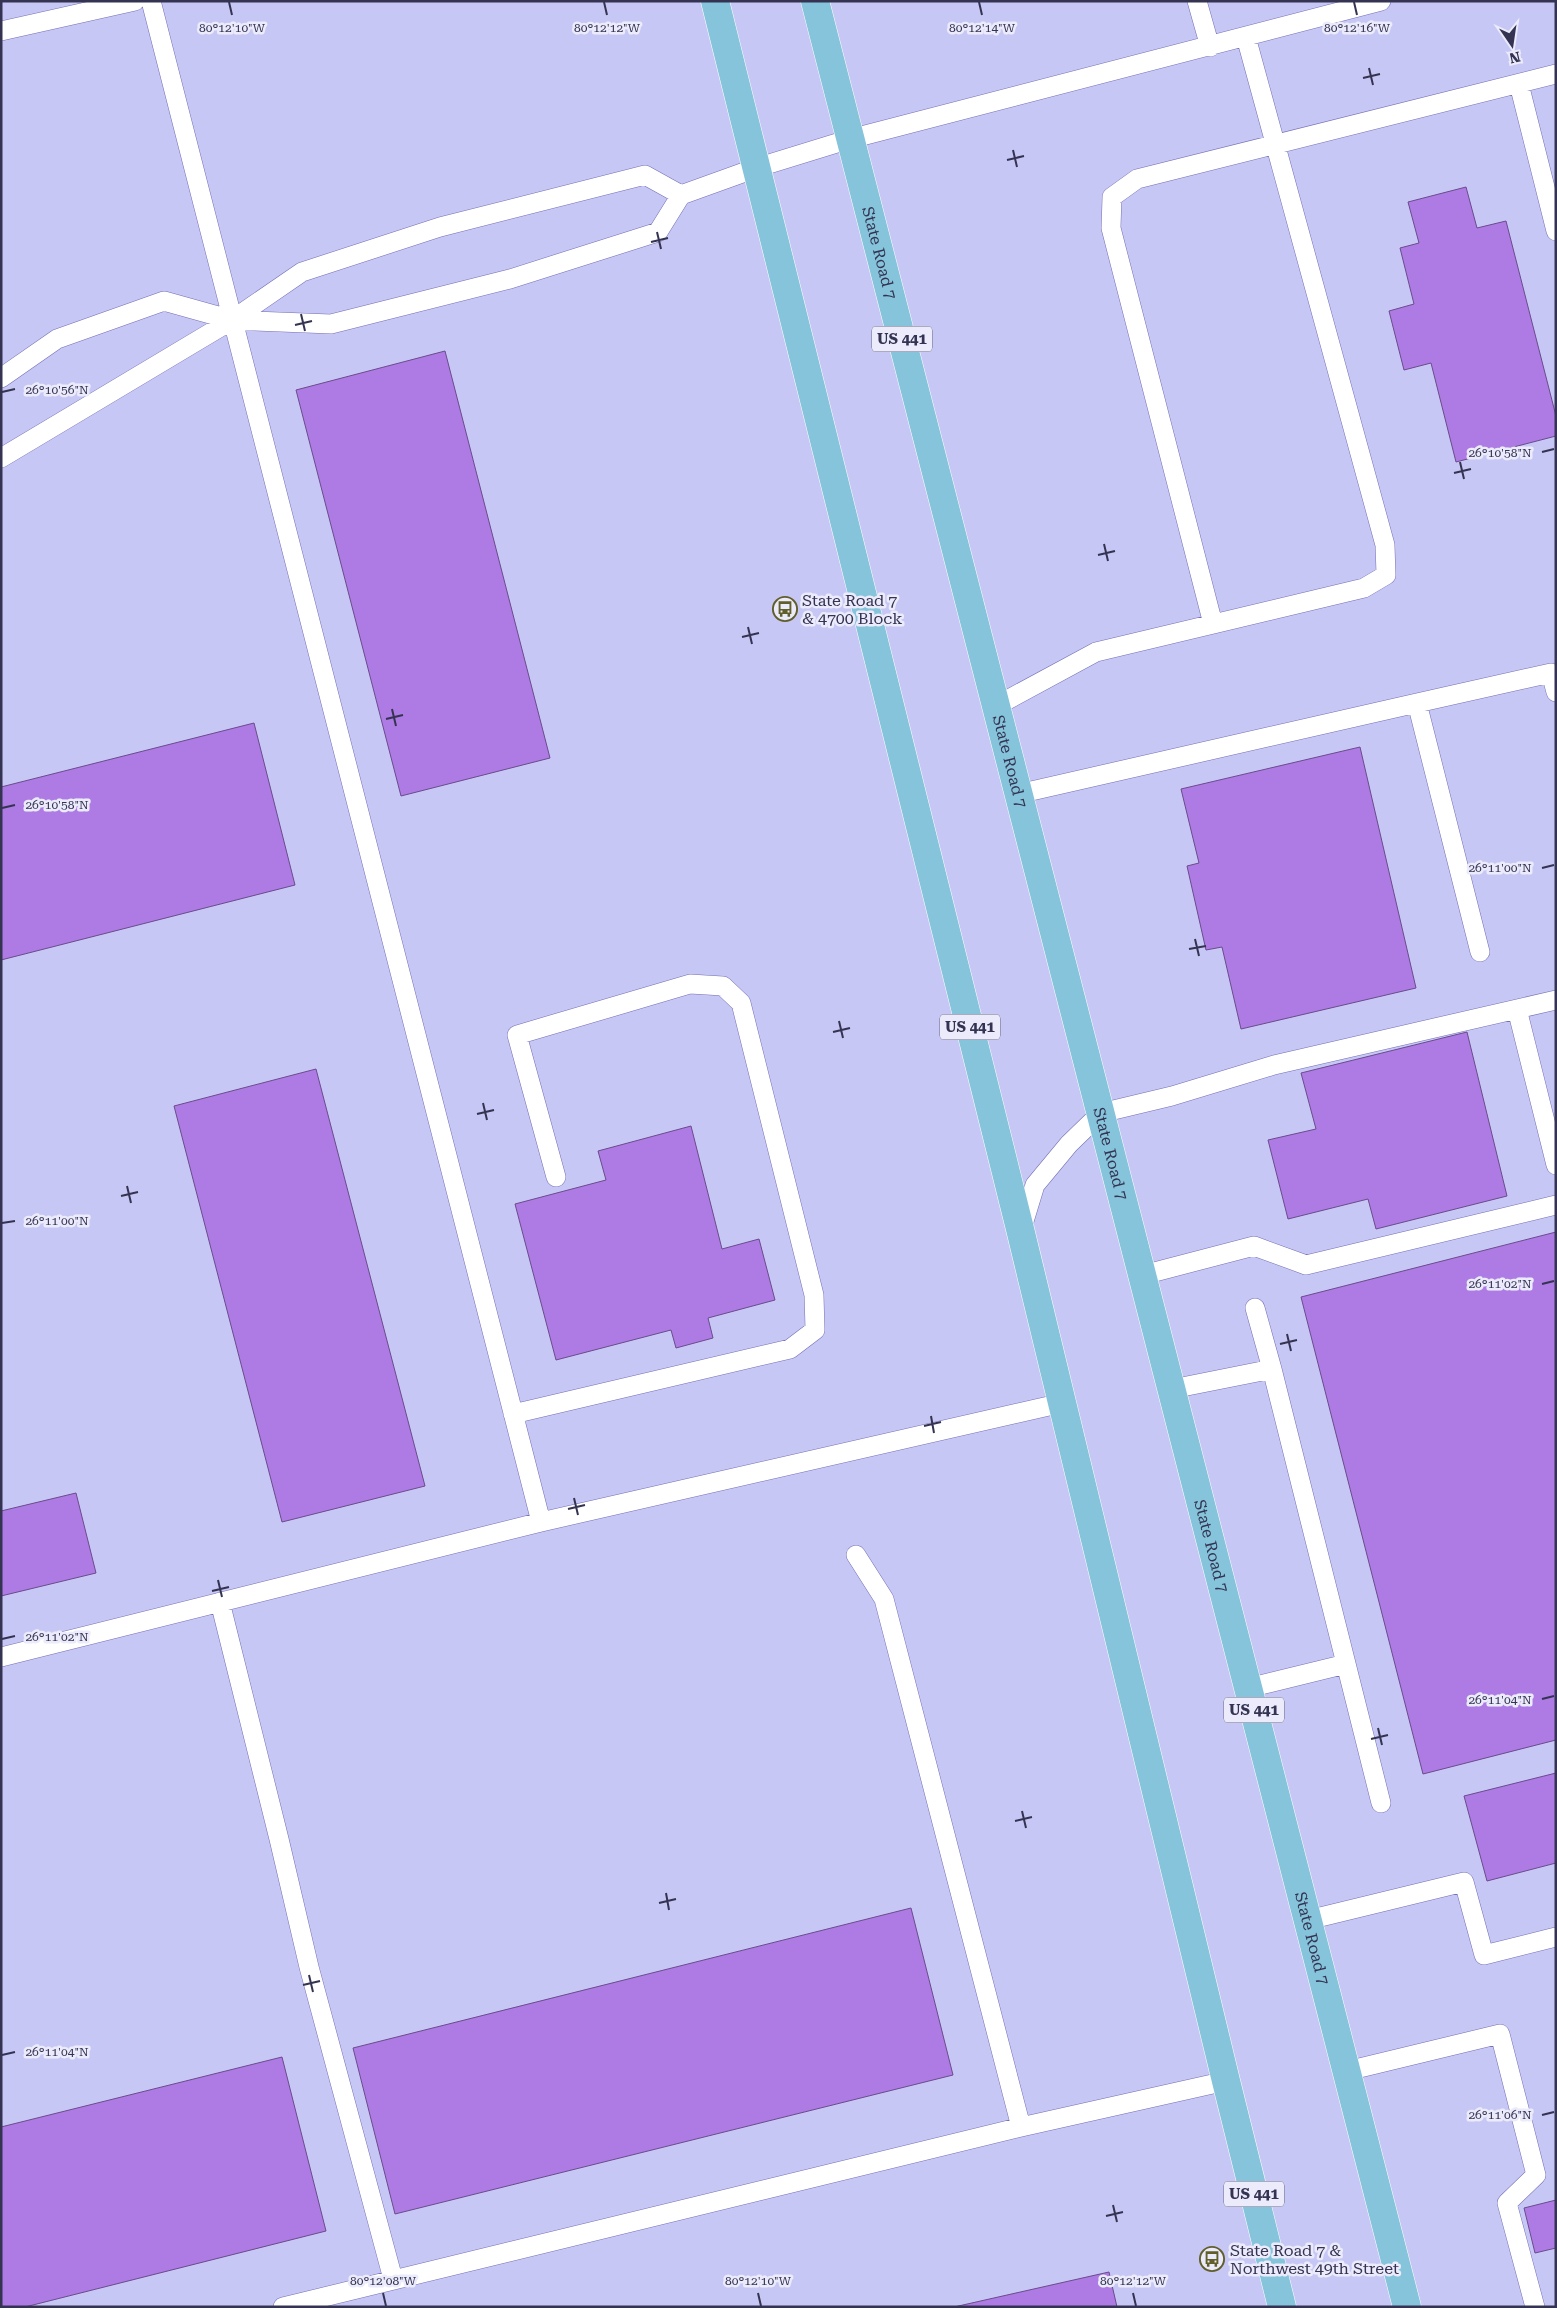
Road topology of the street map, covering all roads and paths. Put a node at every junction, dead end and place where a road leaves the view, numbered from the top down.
1 (135, 1) edge
2 (152, 1) edge
3 (714, 1) edge
4 (815, 1) edge
5 (1197, 1) edge
6 (1381, 1) edge
7 (1, 31) edge
8 (1246, 37) junction
9 (1210, 47) junction
10 (1556, 74) edge
11 (1519, 84) junction
12 (850, 139) junction
13 (1276, 145) junction
14 (756, 168) junction
15 (682, 195) junction
16 (1556, 231) edge
17 (232, 320) junction
18 (1, 378) edge
19 (1, 458) edge
20 (1213, 624) junction
21 (1556, 692) edge
22 (1417, 704) junction
23 (996, 706) junction
24 (1018, 794) junction
25 (1480, 952) dead end
26 (1556, 1000) edge
27 (1518, 1009) junction
28 (1101, 1112) junction
29 (1556, 1165) edge
30 (556, 1177) dead end
31 (1556, 1205) edge
32 (1021, 1233) junction
33 (1143, 1275) junction
34 (1255, 1308) dead end
35 (1272, 1369) junction
36 (1172, 1389) junction
37 (1062, 1403) junction
38 (513, 1414) junction
39 (541, 1522) junction
40 (856, 1555) dead end
41 (220, 1602) junction
42 (1, 1657) edge
43 (1346, 1664) junction
44 (1248, 1688) junction
45 (1382, 1803) dead end
46 (1308, 1920) junction
47 (1556, 1937) edge
48 (1347, 2071) junction
49 (1226, 2081) junction
50 (1022, 2127) junction
51 (393, 2279) junction
52 (283, 2307) edge
53 (1282, 2307) edge
54 (1408, 2307) edge
55 (1535, 2307) edge

1 - 7 lane
2 - 17 lane
3 - 14 main road, US 441
4 - 12 main road, State Road 7 / US 441
5 - 9 lane
6 - 8 lane
8 - 9 lane
8 - 13 lane
9 - 12 lane
10 - 11 lane
11 - 13 lane
11 - 16 lane
12 - 14 lane
12 - 23 main road, State Road 7 / US 441
13 - 20 lane
13 - 20 lane
14 - 15 lane
14 - 32 main road, US 441
15 - 17 lane
15 - 17 lane
17 - 18 lane
17 - 19 lane
17 - 38 lane
20 - 23 lane
21 - 22 lane
22 - 24 lane
22 - 25 lane
23 - 24 main road, State Road 7 / US 441
24 - 28 main road, State Road 7 / US 441
26 - 27 lane
27 - 28 lane
27 - 29 lane
28 - 32 lane
28 - 33 main road, State Road 7 / US 441
30 - 38 lane
31 - 33 lane
32 - 37 main road, US 441
33 - 36 main road, State Road 7 / US 441
34 - 35 lane
35 - 36 lane
35 - 43 lane
36 - 44 main road, State Road 7 / US 441
37 - 39 lane
37 - 49 main road, US 441
38 - 39 lane
39 - 41 lane
40 - 50 lane
41 - 42 lane
41 - 51 lane
43 - 44 lane
43 - 45 lane
44 - 46 main road, State Road 7 / US 441
46 - 47 lane
46 - 48 main road, State Road 7 / US 441
48 - 54 main road, State Road 7 / US 441
48 - 55 lane
49 - 50 lane
49 - 53 main road, US 441
50 - 51 lane
51 - 52 lane

